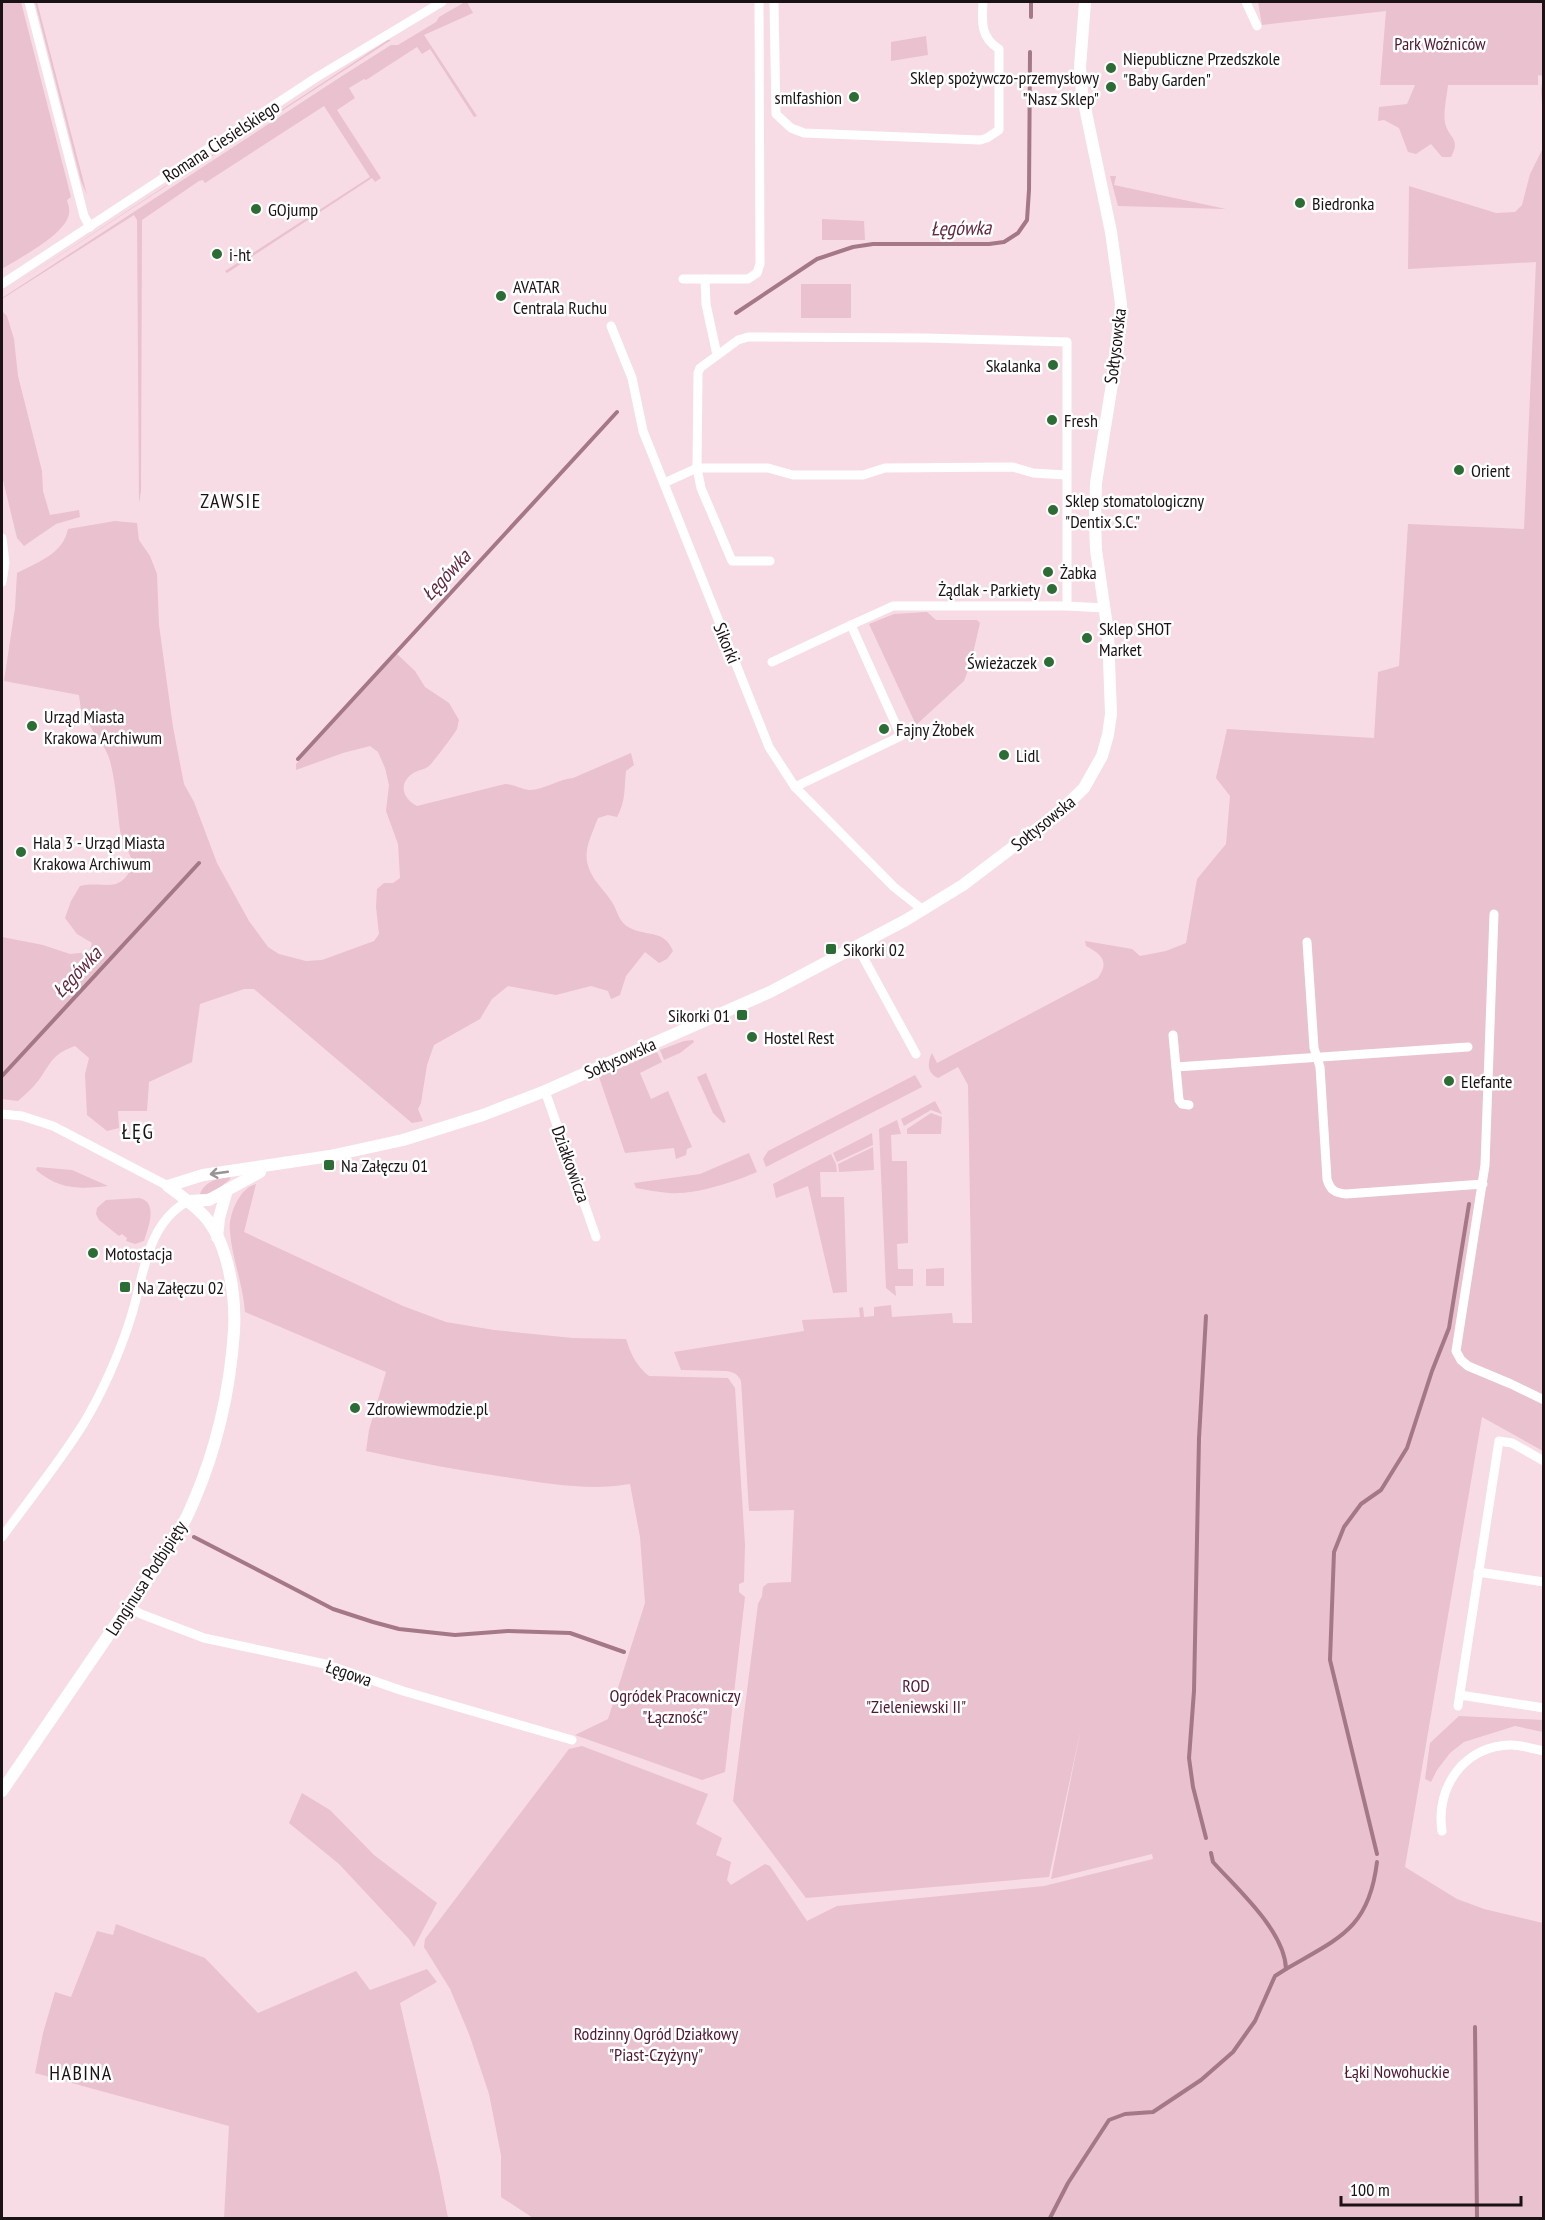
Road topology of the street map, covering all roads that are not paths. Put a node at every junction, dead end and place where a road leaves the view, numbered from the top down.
1 (28, 2) edge
2 (442, 2) edge
3 (759, 2) edge
4 (774, 2) edge
5 (983, 2) edge
6 (1085, 2) edge
7 (1246, 2) edge
8 (1257, 26) dead end
9 (90, 227) junction
10 (683, 279) dead end
11 (705, 279) junction
12 (2, 284) edge
13 (611, 326) dead end
14 (717, 355) junction
15 (697, 468) junction
16 (1066, 475) junction
17 (664, 483) junction
18 (2, 538) edge
19 (770, 561) dead end
20 (2, 582) edge
21 (1067, 606) junction
22 (1104, 608) junction
23 (851, 625) junction
24 (772, 662) dead end
25 (795, 788) junction
26 (923, 910) junction
27 (1494, 914) dead end
28 (1307, 942) dead end
29 (857, 946) junction
30 (1173, 1035) dead end
31 (1468, 1047) dead end
32 (916, 1054) dead end
33 (1317, 1057) junction
34 (1176, 1067) junction
35 (544, 1091) junction
36 (1189, 1105) dead end
37 (2, 1114) edge
38 (271, 1166) junction
39 (1483, 1184) junction
40 (168, 1186) junction
41 (227, 1190) junction
42 (188, 1202) junction
43 (217, 1237) junction
44 (596, 1237) dead end
45 (1544, 1401) edge
46 (1544, 1461) edge
47 (2, 1537) edge
48 (1478, 1572) junction
49 (1544, 1582) edge
50 (128, 1606) junction
51 (1460, 1695) junction
52 (1458, 1706) dead end
53 (1544, 1708) edge
54 (572, 1740) dead end
55 (1544, 1751) edge
56 (2, 1791) edge
57 (1442, 1831) dead end

1 - 9 street
2 - 9 street, Romana Ciesielskiego
3 - 11 street
4 - 5 street
6 - 22 street, Sołtysowska
7 - 8 street
9 - 12 street, Romana Ciesielskiego
10 - 11 street
11 - 14 street
13 - 17 street, Sikorki
14 - 15 street
14 - 16 street
15 - 16 street
15 - 17 street
15 - 19 street
16 - 21 street
17 - 25 street, Sikorki
18 - 20 street
21 - 22 street
21 - 23 street
22 - 26 street, Sołtysowska
23 - 24 street
23 - 25 street
25 - 26 street, Sikorki
26 - 29 street, Sołtysowska
27 - 39 street
28 - 33 street
29 - 32 street
29 - 35 street, Sołtysowska
30 - 34 street
31 - 33 street
33 - 34 street
33 - 39 street
34 - 36 street
35 - 38 street, Sołtysowska
35 - 44 street, Działkowicza
37 - 40 street, Longinusa Podbipięty
38 -> 40 street, Sołtysowska
38 - 41 street, Sołtysowska
39 - 45 street
40 - 42 street, Longinusa Podbipięty
41 - 42 street, Sołtysowska
41 - 43 street
42 - 43 street, Longinusa Podbipięty
42 - 47 street
43 - 50 street, Longinusa Podbipięty
46 - 48 street
48 - 49 street
48 - 51 street
50 - 54 street, Łęgowa
50 - 56 street, Longinusa Podbipięty
51 - 52 street
51 - 53 street
55 - 57 street

